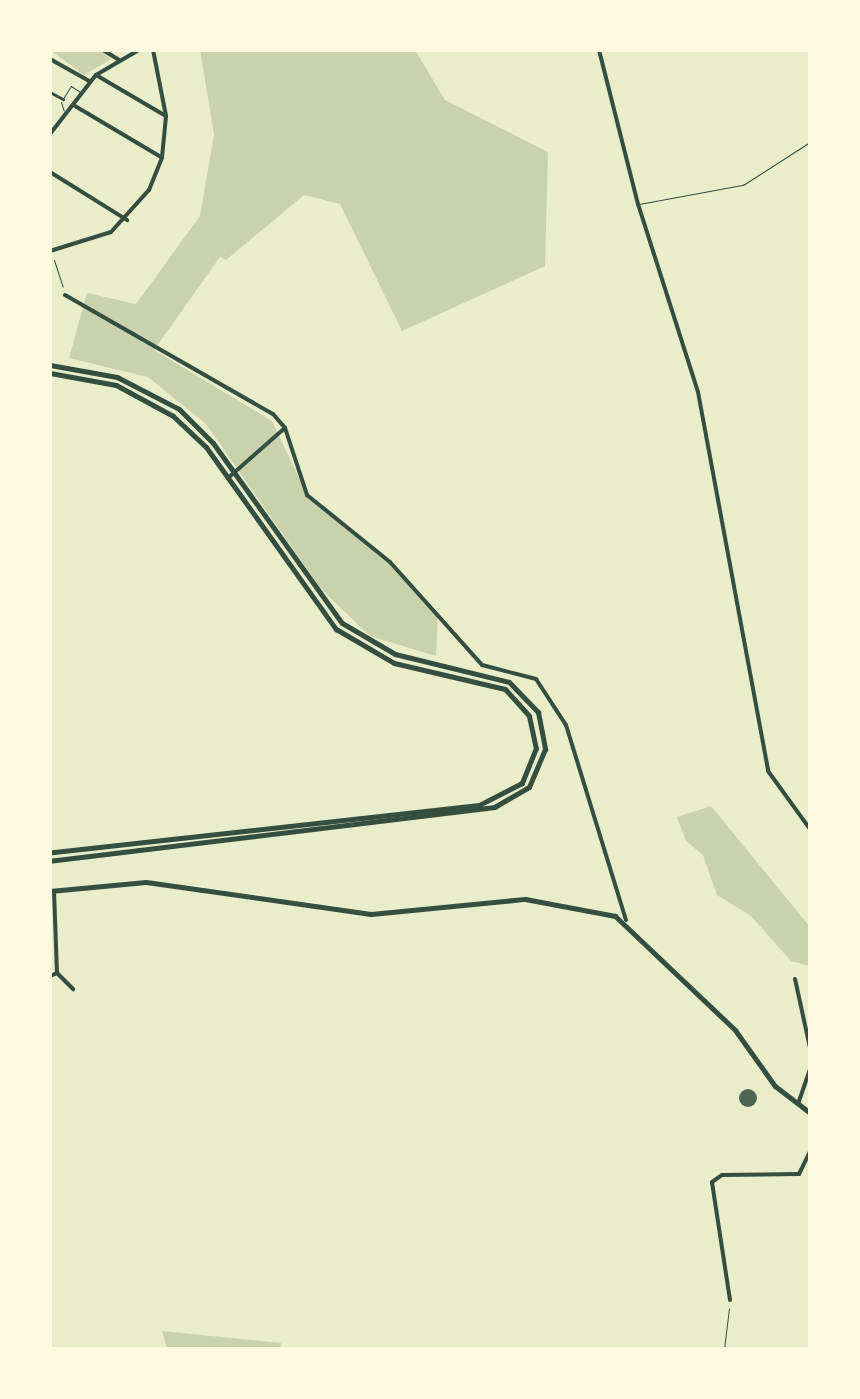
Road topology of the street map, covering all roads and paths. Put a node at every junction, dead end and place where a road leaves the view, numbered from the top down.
1 (138, 50) edge
2 (153, 50) edge
3 (599, 50) edge
4 (107, 51) edge
5 (50, 58) edge
6 (119, 60) junction
7 (96, 75) junction
8 (90, 82) junction
9 (50, 92) edge
10 (83, 93) junction
11 (63, 99) junction
12 (75, 106) junction
13 (64, 112) junction
14 (166, 116) junction
15 (52, 125) edge
16 (50, 134) edge
17 (810, 142) edge
18 (162, 157) junction
19 (50, 172) edge
20 (638, 204) junction
21 (126, 220) junction
22 (51, 251) edge
23 (65, 294) joint
24 (50, 365) edge
25 (50, 373) edge
26 (284, 428) junction
27 (234, 472) junction
28 (227, 478) junction
29 (810, 829) edge
30 (50, 852) edge
31 (50, 861) edge
32 (52, 891) edge
33 (626, 920) junction
34 (57, 973) junction
35 (50, 976) edge
36 (795, 979) dead end
37 (73, 989) dead end
38 (810, 1048) edge
39 (810, 1070) edge
40 (798, 1104) junction
41 (810, 1113) edge
42 (810, 1151) edge
43 (730, 1300) joint
44 (724, 1349) edge

1 - 6 street
2 - 14 street
3 - 20 street
4 - 6 street
5 - 8 street
6 - 7 street
7 - 8 street
7 - 14 street
8 - 10 street
9 - 11 street
10 - 11 lane
10 - 12 street
11 - 13 lane
12 - 13 street
12 - 18 street
13 - 15 street
14 - 18 street
15 - 16 street
17 - 20 lane
18 - 21 street
19 - 21 street
20 - 29 street
21 - 22 street
22 - 23 path
23 - 26 street
24 - 27 main road
25 - 28 main road
26 - 27 street
26 - 33 street
27 - 28 street
27 - 31 main road
28 - 30 main road
32 - 33 main road
32 - 34 street
33 - 40 main road
34 - 35 street
34 - 37 street
36 - 38 street
39 - 40 street
40 - 41 main road
42 - 43 street
43 - 44 path

